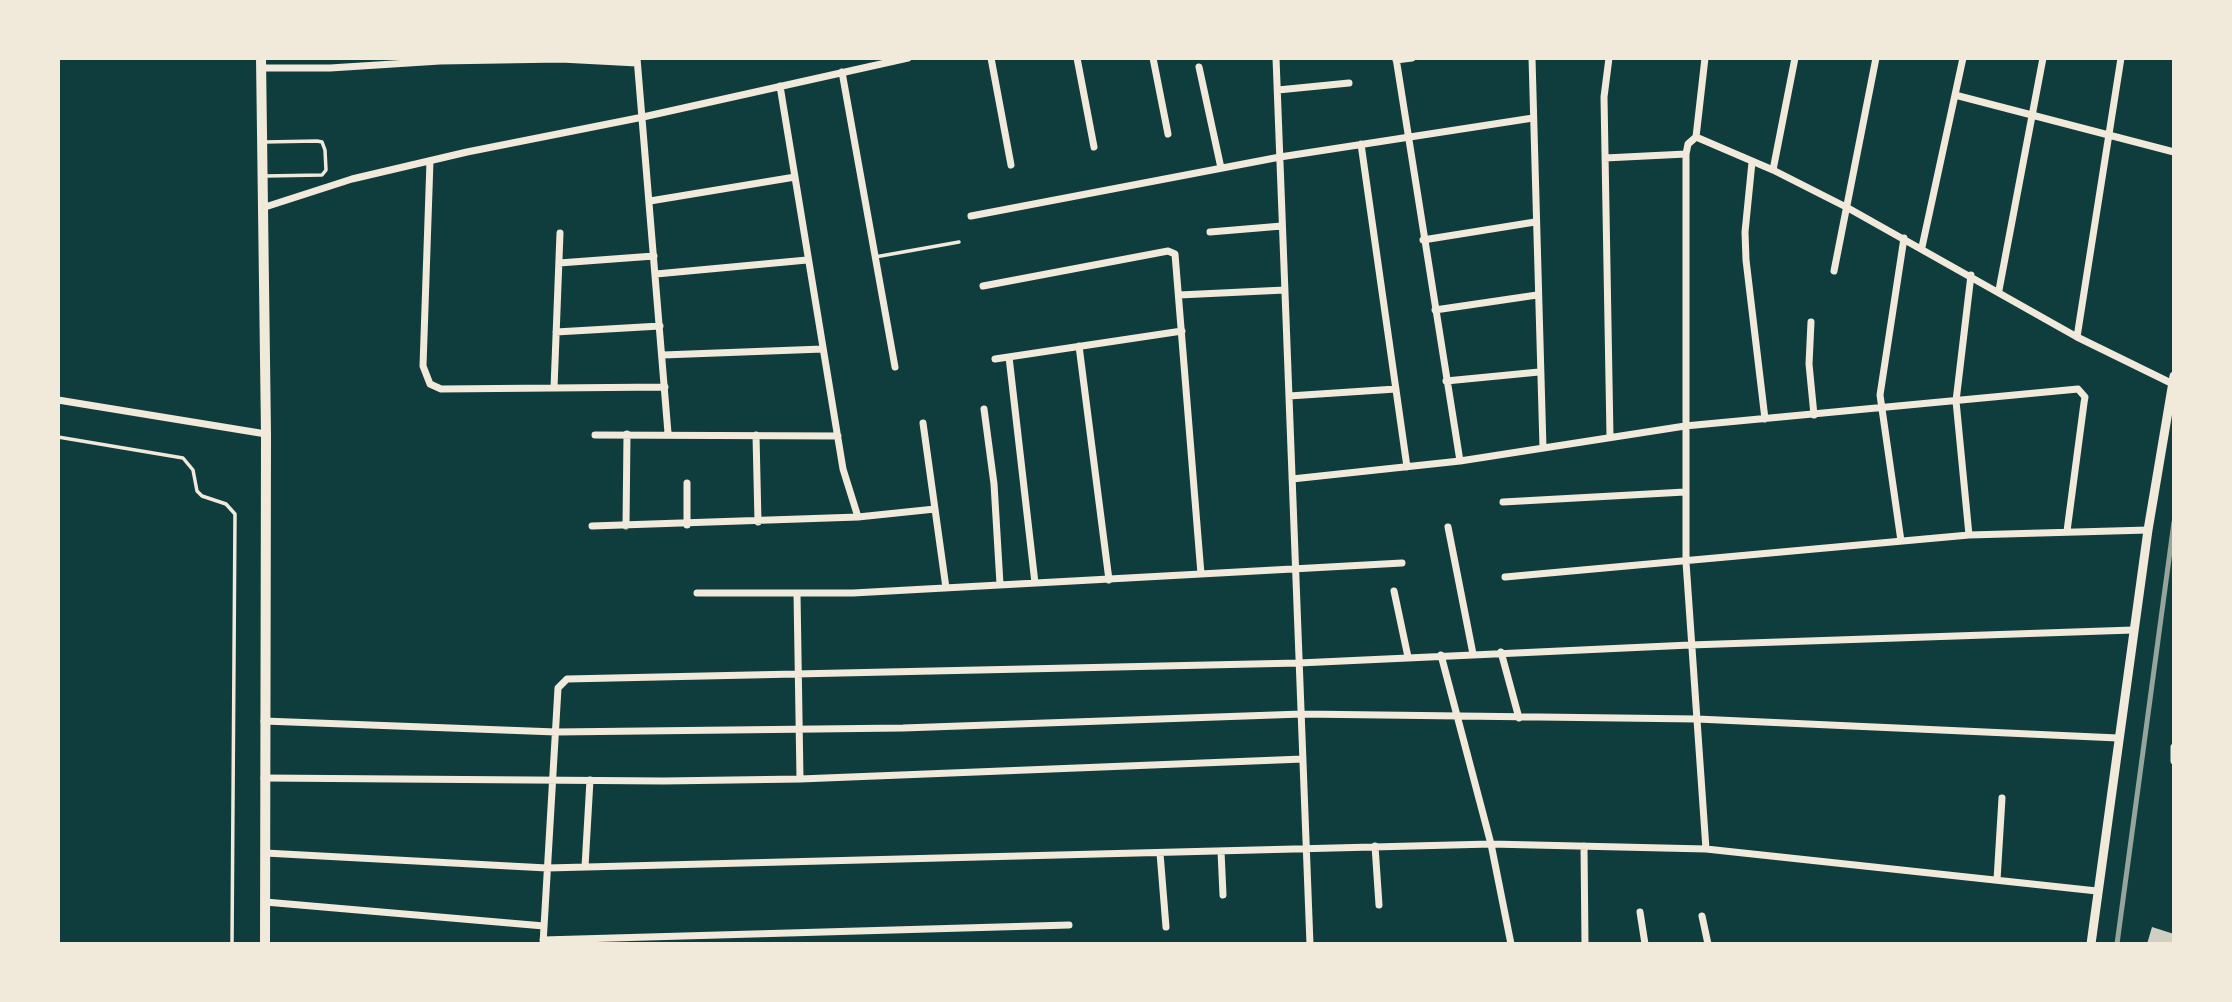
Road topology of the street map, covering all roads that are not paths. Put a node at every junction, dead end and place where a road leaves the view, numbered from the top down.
1 (331, 58) edge
2 (908, 58) edge
3 (991, 58) edge
4 (1077, 58) edge
5 (1153, 58) edge
6 (1276, 58) edge
7 (1412, 58) edge
8 (1531, 58) edge
9 (1609, 58) edge
10 (1705, 58) edge
11 (1795, 58) edge
12 (1876, 58) edge
13 (1963, 58) edge
14 (2043, 58) edge
15 (2121, 58) edge
16 (1396, 59) edge
17 (637, 60) edge
18 (261, 63) edge
19 (1199, 67) dead end
20 (330, 68) junction
21 (842, 72) junction
22 (1349, 83) dead end
23 (780, 86) junction
24 (1278, 90) junction
25 (1955, 95) junction
26 (2033, 115) junction
27 (643, 117) junction
28 (1533, 118) junction
29 (1168, 134) dead end
30 (2108, 136) junction
31 (1406, 137) junction
32 (1696, 137) junction
33 (262, 142) junction
34 (1361, 144) junction
35 (1094, 147) dead end
36 (2174, 152) edge
37 (1686, 154) junction
38 (1280, 157) junction
39 (1605, 158) junction
40 (430, 161) junction
41 (1752, 162) junction
42 (1011, 165) dead end
43 (1221, 168) junction
44 (1773, 170) junction
45 (262, 176) junction
46 (795, 177) junction
47 (650, 201) junction
48 (262, 208) junction
49 (1848, 208) junction
50 (971, 216) dead end
51 (1535, 222) junction
52 (1282, 226) junction
53 (1210, 232) dead end
54 (560, 233) dead end
55 (1904, 238) junction
56 (1423, 240) junction
57 (959, 242) dead end
58 (1922, 247) junction
59 (654, 256) junction
60 (875, 257) junction
61 (807, 260) junction
62 (559, 263) junction
63 (1834, 271) dead end
64 (656, 274) junction
65 (1971, 275) junction
66 (983, 286) dead end
67 (1285, 290) junction
68 (1999, 290) junction
69 (1180, 295) junction
70 (1537, 295) junction
71 (1435, 310) junction
72 (1811, 322) dead end
73 (660, 326) junction
74 (1182, 331) junction
75 (556, 332) junction
76 (2077, 337) junction
77 (1079, 346) junction
78 (823, 349) junction
79 (663, 355) junction
80 (1009, 357) junction
81 (995, 359) dead end
82 (895, 367) dead end
83 (1539, 372) junction
84 (2174, 380) edge
85 (1446, 381) junction
86 (665, 387) junction
87 (554, 388) junction
88 (1396, 389) junction
89 (1289, 396) junction
90 (58, 400) edge
91 (1956, 401) junction
92 (984, 409) dead end
93 (1882, 410) junction
94 (1815, 415) junction
95 (1765, 419) junction
96 (923, 423) dead end
97 (1685, 426) junction
98 (668, 433) junction
99 (266, 434) junction
100 (626, 434) junction
101 (595, 435) dead end
102 (756, 435) junction
103 (838, 436) junction
104 (58, 437) edge
105 (1610, 437) junction
106 (1543, 448) junction
107 (1460, 461) junction
108 (1407, 467) junction
109 (1292, 479) junction
110 (687, 483) dead end
111 (1685, 492) junction
112 (1503, 502) dead end
113 (935, 509) junction
114 (858, 517) junction
115 (758, 522) junction
116 (687, 525) junction
117 (592, 526) dead end
118 (626, 526) junction
119 (1448, 527) dead end
120 (2148, 530) junction
121 (2067, 531) junction
122 (1969, 535) junction
123 (1901, 541) junction
124 (1686, 562) junction
125 (1402, 563) dead end
126 (1296, 567) junction
127 (1201, 574) junction
128 (1505, 577) dead end
129 (1109, 580) junction
130 (1035, 583) junction
131 (1000, 584) junction
132 (946, 588) junction
133 (1394, 591) dead end
134 (697, 593) dead end
135 (797, 593) junction
136 (2133, 631) junction
137 (1690, 645) junction
138 (1502, 652) junction
139 (1473, 653) junction
140 (1441, 655) junction
141 (1408, 657) junction
142 (1299, 663) junction
143 (799, 673) junction
144 (1302, 714) junction
145 (1457, 718) junction
146 (1519, 718) junction
147 (1697, 719) junction
148 (264, 721) junction
149 (799, 729) junction
150 (556, 732) junction
151 (2118, 738) junction
152 (2174, 747) edge
153 (1303, 759) junction
154 (2173, 760) edge
155 (264, 778) junction
156 (800, 779) junction
157 (553, 780) junction
158 (590, 780) junction
159 (2002, 798) dead end
160 (1491, 844) junction
161 (1375, 846) junction
162 (1584, 846) junction
163 (1307, 848) junction
164 (1706, 849) junction
165 (1221, 851) junction
166 (265, 853) junction
167 (1160, 853) junction
168 (585, 867) junction
169 (547, 868) junction
170 (1997, 880) junction
171 (2097, 891) junction
172 (1223, 895) dead end
173 (265, 902) junction
174 (1379, 905) dead end
175 (1640, 912) dead end
176 (1702, 916) dead end
177 (1069, 925) dead end
178 (544, 926) junction
179 (1166, 927) dead end
180 (543, 942) edge
181 (232, 944) edge
182 (265, 944) edge
183 (1310, 944) edge
184 (1511, 944) edge
185 (1584, 944) edge
186 (1645, 944) edge
187 (1708, 944) edge
188 (2091, 944) edge

1 - 20 street
2 - 21 street
3 - 42 street
4 - 35 street
5 - 29 street
6 - 24 street
7 - 16 street
8 - 28 street
9 - 39 street
10 - 32 street
11 - 44 street
12 - 49 street
13 - 25 street
14 - 26 street
15 - 30 street
16 - 31 street
17 - 20 street
17 - 27 street
18 - 20 street
18 - 33 main road
19 - 43 street
21 - 23 street
21 - 60 street
22 - 24 street
23 - 27 street
23 - 46 street
24 - 38 street
25 - 26 street
25 - 58 street
26 - 30 street
26 - 68 street
27 - 40 street
27 - 47 street
28 - 31 street
28 - 51 street
30 - 36 street
30 - 76 street
31 - 34 street
31 - 56 street
32 - 37 street
32 - 41 street
33 - 45 main road
33 - 45 lane
34 - 38 street
34 - 88 street
37 - 39 street
37 - 97 street
38 - 43 street
38 - 52 street
39 - 105 street
40 - 48 street
40 - 87 street
41 - 44 street
41 - 95 street
43 - 50 street
44 - 49 street
45 - 48 main road
46 - 47 street
46 - 61 street
47 - 59 street
48 - 99 main road
49 - 55 street
49 - 63 street
51 - 56 street
51 - 70 street
52 - 53 street
52 - 67 street
54 - 62 street
55 - 58 street
55 - 93 street
56 - 71 street
57 - 60 lane
58 - 65 street
59 - 62 street
59 - 64 street
60 - 82 street
61 - 64 street
61 - 78 street
62 - 75 street
64 - 73 street
65 - 68 street
65 - 91 street
66 - 69 street
67 - 69 street
67 - 89 street
68 - 76 street
69 - 74 street
70 - 71 street
70 - 83 street
71 - 85 street
72 - 94 street
73 - 75 street
73 - 79 street
74 - 77 street
74 - 127 street
75 - 87 street
76 - 84 street
77 - 80 street
77 - 129 street
78 - 79 street
78 - 103 street
79 - 86 street
80 - 81 street
80 - 130 street
83 - 85 street
83 - 106 street
84 - 120 street
85 - 107 street
86 - 87 street
86 - 98 street
88 - 89 street
88 - 108 street
89 - 109 street
90 - 99 street
91 - 93 street
91 - 121 street
91 - 122 street
92 - 131 street
93 - 94 street
93 - 123 street
94 - 95 street
95 - 97 street
96 - 113 street
97 - 105 street
97 - 111 street
98 - 100 street
98 - 102 street
99 - 148 main road
100 - 101 street
100 - 118 street
102 - 103 street
102 - 115 street
103 - 114 street
104 - 181 lane
105 - 106 street
106 - 107 street
107 - 108 street
108 - 109 street
109 - 126 street
110 - 116 street
111 - 112 street
111 - 124 street
113 - 114 street
113 - 132 street
114 - 115 street
115 - 116 street
116 - 118 street
117 - 118 street
119 - 139 street
120 - 121 street
120 - 136 street
121 - 122 street
122 - 123 street
123 - 124 street
124 - 128 street
124 - 137 street
125 - 126 street
126 - 127 street
126 - 142 street
127 - 129 street
129 - 130 street
130 - 131 street
131 - 132 street
132 - 135 street
133 - 141 street
134 - 135 street
135 - 143 street
136 - 137 street
136 - 151 street
137 - 138 street
137 - 147 street
138 - 139 street
138 - 146 street
139 - 140 street
140 - 141 street
140 - 145 street
141 - 142 street
142 - 143 street
142 - 144 street
143 - 149 street
143 - 150 street
144 - 145 street
144 - 149 street
144 - 153 street
145 - 146 street
145 - 160 street
146 - 147 street
147 - 151 street
147 - 164 street
148 - 150 street
148 - 155 main road
149 - 150 street
149 - 156 street
150 - 157 street
151 - 171 street
152 - 154 street
153 - 156 street
153 - 163 street
155 - 157 street
155 - 166 main road
156 - 158 street
157 - 158 street
157 - 169 street
158 - 168 street
159 - 170 street
160 - 161 street
160 - 162 street
160 - 184 street
161 - 163 street
161 - 174 street
162 - 164 street
162 - 185 street
163 - 165 street
163 - 183 street
164 - 170 street
165 - 167 street
165 - 172 street
166 - 169 street
166 - 173 main road
167 - 168 street
167 - 179 street
168 - 169 street
169 - 178 street
170 - 171 street
171 - 188 street
173 - 178 street
173 - 182 main road
175 - 186 street
176 - 187 street
177 - 180 street
178 - 180 street

